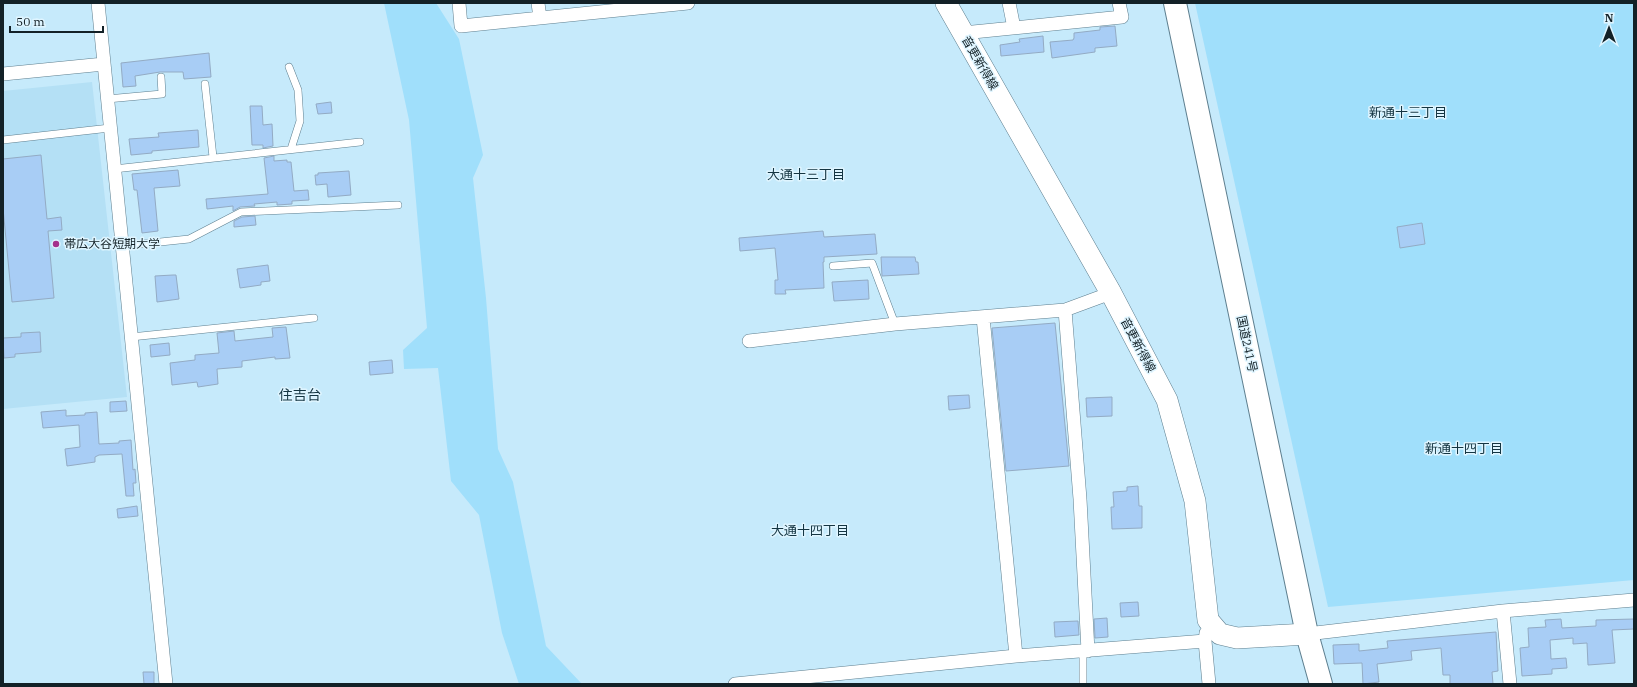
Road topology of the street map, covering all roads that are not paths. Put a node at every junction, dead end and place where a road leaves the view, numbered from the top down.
1 (98, 3) edge
2 (459, 3) edge
3 (538, 3) edge
4 (688, 3) edge
5 (946, 3) edge
6 (1009, 3) edge
7 (1119, 3) edge
8 (1175, 3) edge
9 (623, 6) edge
10 (540, 18) junction
11 (1014, 28) junction
12 (963, 33) junction
13 (104, 64) junction
14 (289, 67) dead end
15 (3, 74) edge
16 (161, 77) dead end
17 (205, 84) dead end
18 (108, 99) junction
19 (110, 128) junction
20 (3, 140) edge
21 (360, 142) dead end
22 (291, 149) junction
23 (213, 157) junction
24 (114, 168) junction
25 (398, 205) dead end
26 (122, 246) junction
27 (833, 266) dead end
28 (1111, 293) junction
29 (1065, 310) junction
30 (983, 317) junction
31 (314, 318) dead end
32 (895, 324) junction
33 (131, 337) junction
34 (749, 341) dead end
35 (1634, 600) edge
36 (1503, 611) junction
37 (1208, 620) junction
38 (1307, 634) junction
39 (1205, 641) junction
40 (1086, 651) junction
41 (1016, 656) junction
42 (166, 684) edge
43 (735, 684) edge
44 (1083, 684) edge
45 (1210, 684) edge
46 (1321, 684) edge
47 (1510, 684) edge

1 - 13 street
2 - 10 street
3 - 10 street
4 - 9 street
5 - 12 main road, 音更新得線
6 - 11 street
7 - 11 street
8 - 38 highway, 国道241号
9 - 10 street
11 - 12 street
12 - 28 main road, 音更新得線
13 - 15 street
13 - 18 street
14 - 22 lane
16 - 18 lane
17 - 23 lane
18 - 19 street
19 - 20 lane
19 - 24 street
21 - 22 lane
22 - 23 lane
23 - 24 lane
24 - 26 street
25 - 26 lane
26 - 33 street
27 - 32 lane
28 - 29 street
28 - 37 main road, 音更新得線
29 - 30 street
29 - 40 street
30 - 32 street
30 - 41 street
31 - 33 lane
32 - 34 street
33 - 42 street
35 - 36 street
36 - 38 street
36 - 47 street
37 - 38 main road
37 - 39 street
38 - 46 highway, 国道241号
39 - 40 street
39 - 45 street
40 - 41 street
40 - 44 lane
41 - 43 street

